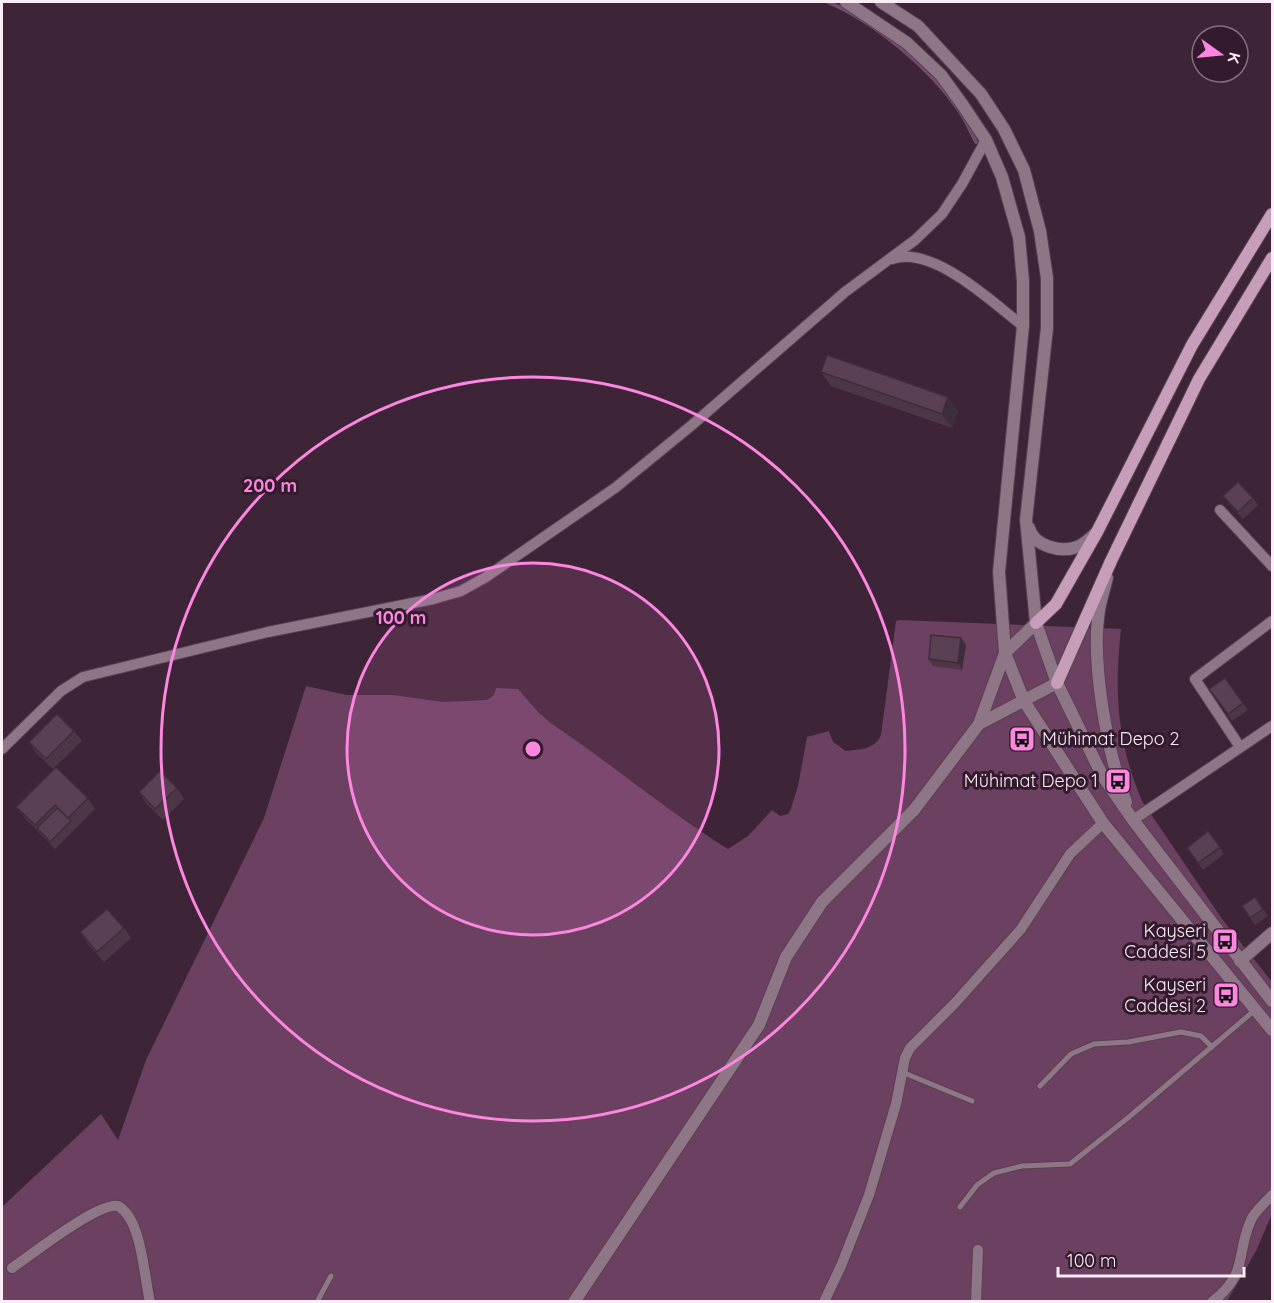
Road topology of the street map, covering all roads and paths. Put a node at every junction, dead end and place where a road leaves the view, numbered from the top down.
1 (846, 2) edge
2 (881, 2) edge
3 (986, 140) junction
4 (1272, 214) edge
5 (1272, 258) edge
6 (885, 261) junction
7 (1023, 326) junction
8 (1220, 510) dead end
9 (1026, 520) junction
10 (1096, 532) junction
11 (1111, 561) junction
12 (1272, 566) edge
13 (1272, 621) edge
14 (1036, 623) junction
15 (1005, 652) junction
16 (1057, 683) junction
17 (1024, 701) junction
18 (978, 724) junction
19 (1272, 726) edge
20 (1240, 747) junction
21 (2, 749) edge
22 (1133, 820) junction
23 (1103, 823) junction
24 (1272, 933) edge
25 (1240, 961) junction
26 (1272, 1001) edge
27 (1256, 1009) junction
28 (1272, 1030) edge
29 (1212, 1047) junction
30 (902, 1072) junction
31 (1040, 1086) dead end
32 (972, 1101) dead end
33 (1272, 1195) edge
34 (960, 1207) dead end
35 (978, 1250) dead end
36 (12, 1268) dead end
37 (331, 1276) dead end
38 (150, 1302) edge
39 (317, 1302) edge
40 (574, 1302) edge
41 (824, 1302) edge
42 (976, 1302) edge
43 (1212, 1302) edge

1 - 3 street
2 - 9 street
3 - 6 street
3 - 7 street
4 - 10 main road
5 - 11 main road
6 - 7 street
6 - 21 street
7 - 15 street
8 - 12 street
9 - 10 street
9 - 14 street
10 - 14 main road
11 - 16 main road
11 - 22 street
13 - 20 street
14 - 15 street
14 - 16 street
15 - 17 street
15 - 18 street
16 - 17 street
16 - 22 street
17 - 18 street
17 - 23 street
18 - 40 street
19 - 20 street
20 - 22 street
22 - 25 street
23 - 27 street
23 - 30 street
24 - 25 street
25 - 26 street
27 - 28 street
27 - 29 lane
29 - 31 lane
29 - 34 lane
30 - 32 lane
30 - 41 street
33 - 43 street
35 - 42 street
36 - 38 street
37 - 39 lane

